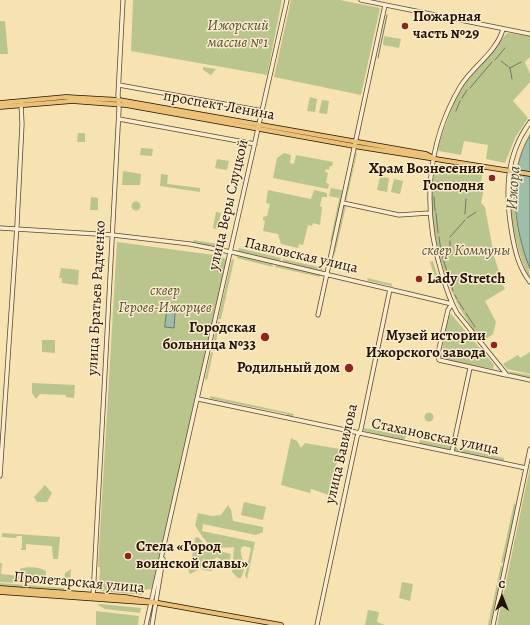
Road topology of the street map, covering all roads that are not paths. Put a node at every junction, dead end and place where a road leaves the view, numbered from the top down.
1 (123, 0) edge
2 (287, 0) edge
3 (362, 0) edge
4 (385, 5) junction
5 (503, 28) junction
6 (530, 34) edge
7 (119, 85) junction
8 (119, 102) junction
9 (0, 103) edge
10 (21, 103) junction
11 (0, 107) edge
12 (263, 111) junction
13 (119, 119) junction
14 (530, 122) edge
15 (259, 127) junction
16 (255, 144) junction
17 (355, 144) junction
18 (432, 157) junction
19 (509, 170) junction
20 (530, 174) edge
21 (343, 203) junction
22 (429, 213) junction
23 (0, 228) edge
24 (17, 229) junction
25 (113, 235) junction
26 (231, 252) junction
27 (327, 274) junction
28 (530, 282) edge
29 (390, 289) junction
30 (452, 304) junction
31 (318, 314) dead end
32 (470, 368) junction
33 (508, 375) junction
34 (530, 380) edge
35 (198, 399) junction
36 (358, 433) junction
37 (530, 449) edge
38 (452, 452) junction
39 (526, 468) junction
40 (0, 476) edge
41 (0, 588) edge
42 (0, 592) edge
43 (93, 596) junction
44 (153, 603) junction
45 (146, 625) edge
46 (152, 625) edge
47 (281, 625) edge
48 (317, 625) edge
49 (493, 625) edge

1 - 7 street, улица Братьев Радченко
2 - 12 street, улица Веры Слуцкой
3 - 4 street
4 - 5 street
4 - 17 street
5 - 6 street
5 - 18 street
7 - 8 street, улица Братьев Радченко
7 - 12 street
8 - 10 main road, проспект Ленина
8 - 13 street, улица Братьев Радченко
8 - 15 main road, проспект Ленина
9 - 10 main road, проспект Ленина
10 - 11 main road, проспект Ленина
10 - 24 street
12 - 15 street, улица Веры Слуцкой
13 - 16 street
13 - 25 street, улица Братьев Радченко
14 - 19 street
15 - 16 street, улица Веры Слуцкой
15 - 17 main road, проспект Ленина
16 - 26 street, улица Веры Слуцкой
17 - 18 main road, проспект Ленина
17 - 21 street
18 - 19 main road, проспект Ленина
18 - 22 street
19 - 20 main road, проспект Ленина
19 - 28 street
21 - 22 street
21 - 27 street
22 - 30 street
23 - 24 street, Павловская улица
24 - 25 street, Павловская улица
24 - 40 street
25 - 26 street, Павловская улица
25 - 43 street, улица Братьев Радченко
26 - 27 street, Павловская улица
26 - 35 street, улица Веры Слуцкой
27 - 29 street, Павловская улица
27 - 31 street
29 - 30 street, Павловская улица
29 - 36 street, улица Вавилова
30 - 32 street
30 - 33 street
32 - 33 street
32 - 38 street
33 - 34 street
35 - 36 street, Стахановская улица
35 - 44 street, улица Веры Слуцкой
36 - 38 street, Стахановская улица
36 - 48 street, улица Вавилова
37 - 39 street
38 - 39 street, Стахановская улица
39 - 49 street
41 - 43 main road, Пролетарская улица
42 - 43 main road, Пролетарская улица
43 - 44 main road, Пролетарская улица
44 - 45 street, улица Веры Слуцкой
44 - 46 street, улица Веры Слуцкой
44 - 47 main road, Пролетарская улица

